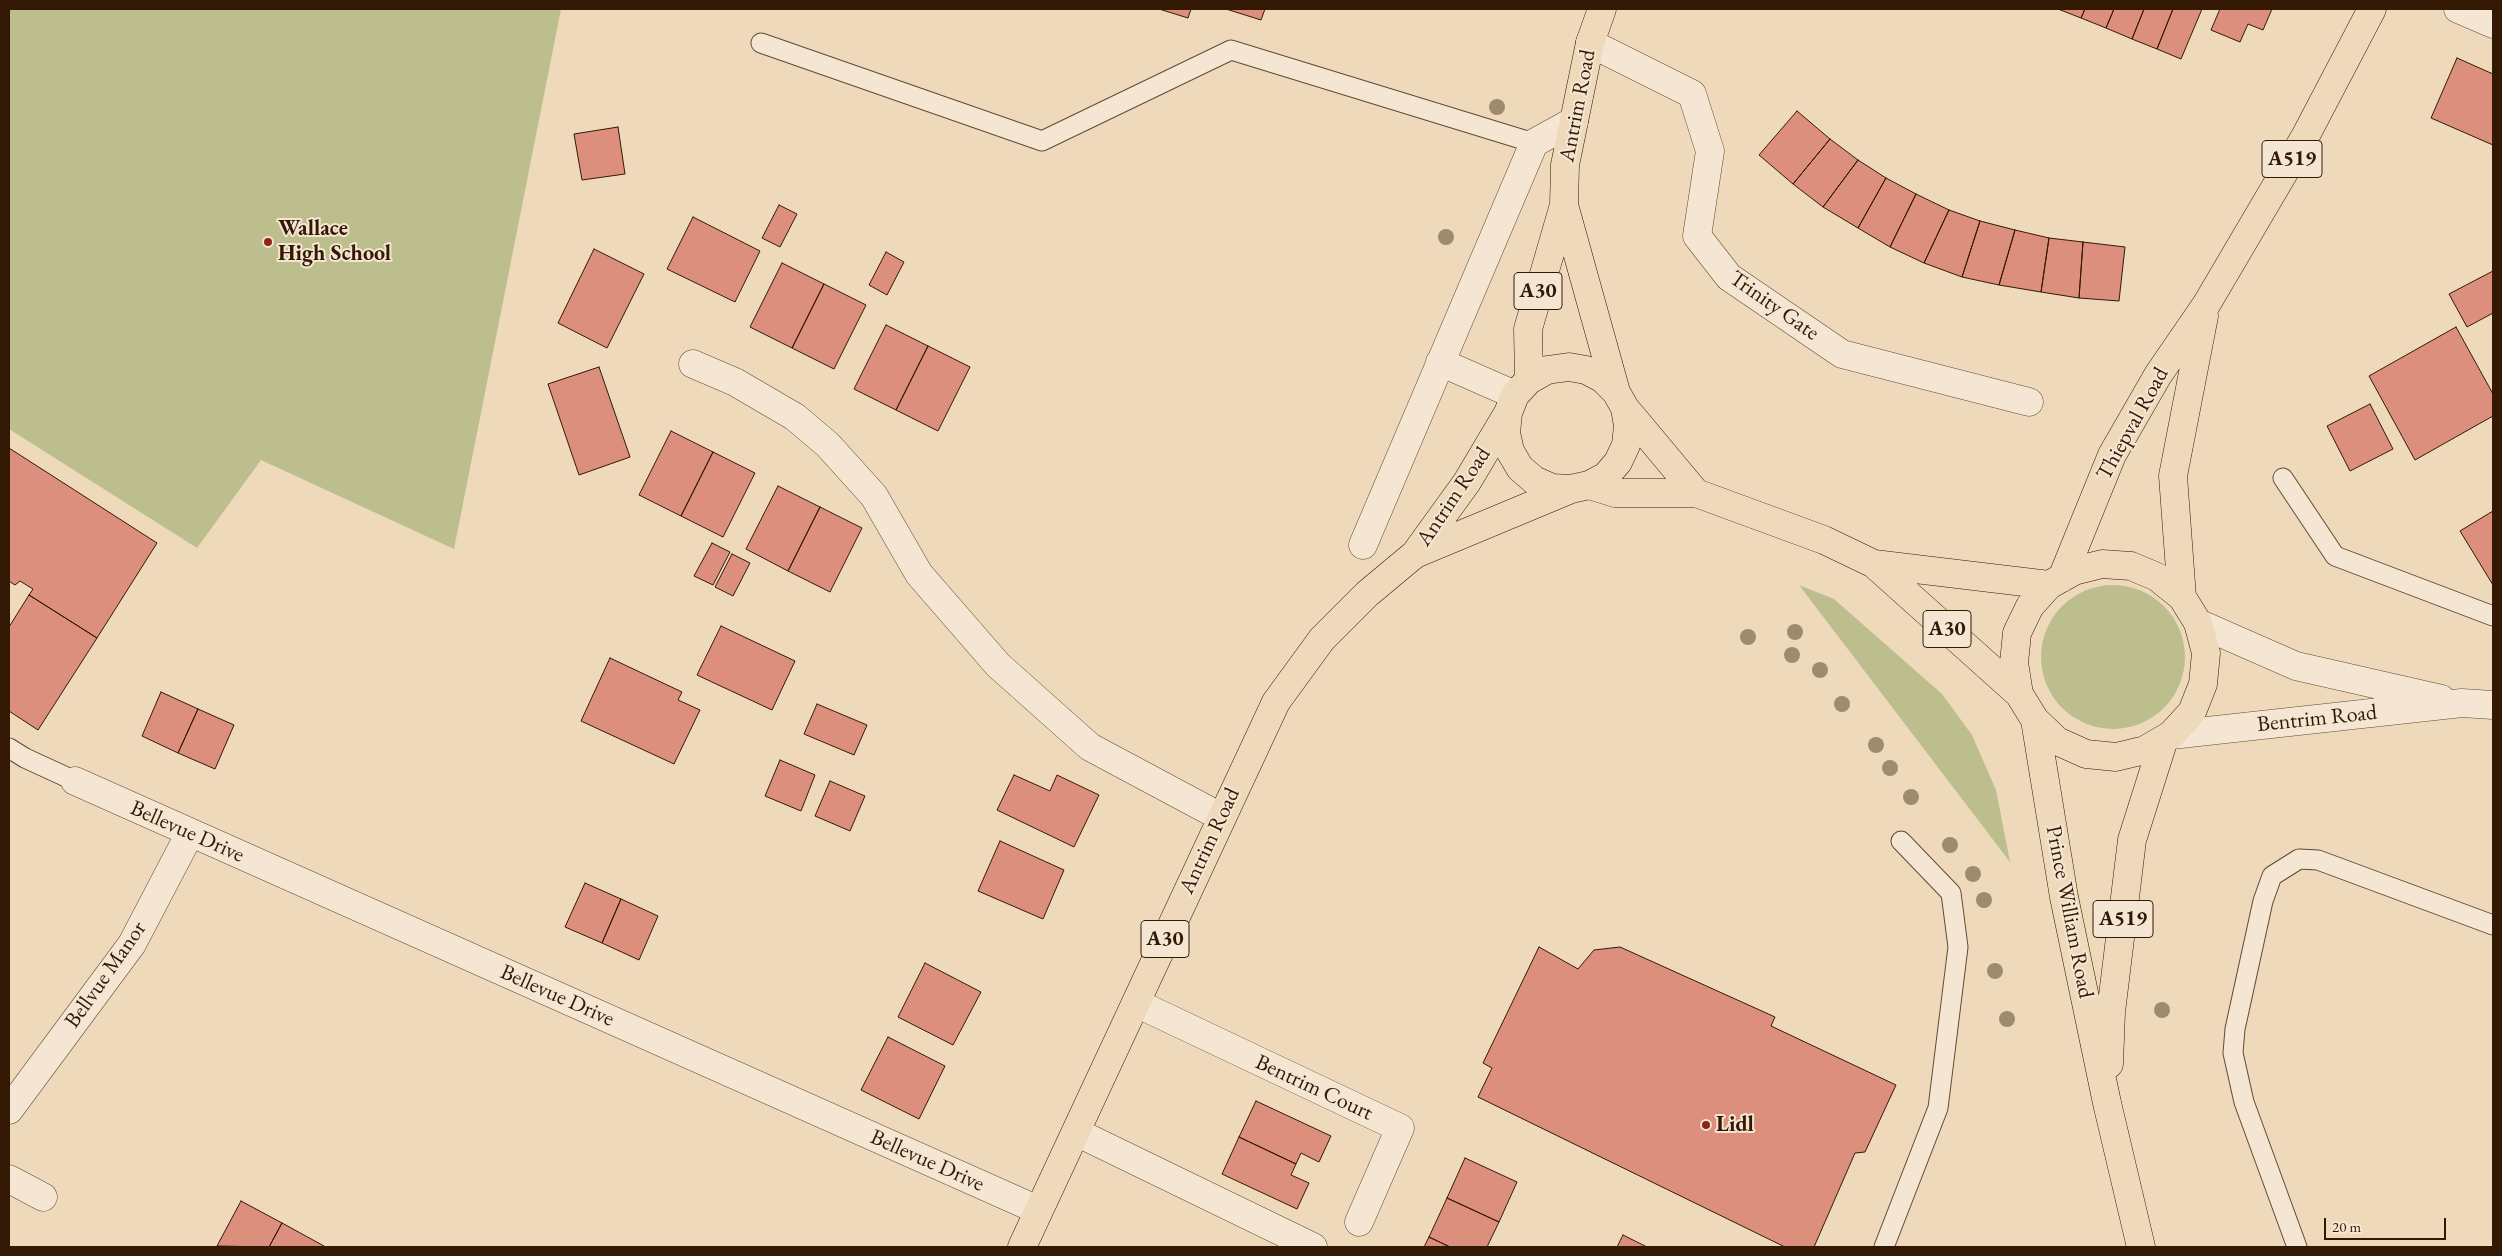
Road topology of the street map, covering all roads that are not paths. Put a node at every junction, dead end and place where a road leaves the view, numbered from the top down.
1 (1602, 9) edge
2 (2372, 9) edge
3 (2458, 9) edge
4 (2493, 24) edge
5 (762, 43) dead end
6 (1590, 43) junction
7 (1574, 121) junction
8 (1534, 143) junction
9 (1564, 205) junction
10 (2206, 305) junction
11 (1440, 362) junction
12 (693, 364) dead end
13 (1517, 396) junction
14 (1621, 400) junction
15 (2029, 402) dead end
16 (2283, 478) dead end
17 (1580, 487) junction
18 (1696, 493) junction
19 (1363, 545) dead end
20 (1415, 554) junction
21 (1874, 564) junction
22 (2056, 582) junction
23 (2182, 597) junction
24 (2493, 616) edge
25 (2198, 623) junction
26 (2019, 694) junction
27 (2462, 704) junction
28 (2493, 705) edge
29 (2035, 720) junction
30 (2168, 737) junction
31 (9, 748) edge
32 (75, 781) joint
33 (1221, 817) junction
34 (190, 833) junction
35 (1900, 841) dead end
36 (2493, 925) edge
37 (1136, 1003) junction
38 (2107, 1103) junction
39 (9, 1110) edge
40 (1076, 1132) junction
41 (9, 1179) edge
42 (43, 1197) dead end
43 (1038, 1210) junction
44 (1359, 1222) dead end
45 (1022, 1247) edge
46 (1313, 1247) edge
47 (1884, 1247) edge
48 (2141, 1247) edge
49 (2296, 1247) edge

1 - 6 main road, Antrim Road / A30
2 - 10 main road, Thiepval Road / A519
3 - 4 street
5 - 8 lane
6 - 7 main road, Antrim Road / A30
6 - 15 street, Trinity Gate
7 - 8 street
7 - 9 main road, Antrim Road / A30
8 - 11 street
9 - 13 main road, Antrim Road / A30
9 - 14 main road, Antrim Road / A30
10 - 22 main road, Thiepval Road / A519
10 - 23 main road, Thiepval Road / A519
11 - 13 street
11 - 19 street
12 - 33 street
13 - 14 main road, A30
13 - 17 main road, A30
13 - 20 main road, Antrim Road / A30
14 - 17 main road, A30
14 - 18 main road, A30
16 - 24 lane
17 - 18 main road, A30
17 - 20 main road, Antrim Road / A30
18 - 21 main road, A30
20 - 33 main road, Antrim Road / A30
21 - 22 main road, A30
21 - 26 main road, A30
22 - 23 main road, A519
22 - 26 main road, A519
23 - 25 main road, A519
25 - 27 street, Bentrim Road
25 - 30 main road, A519
26 - 29 main road, A519
27 - 28 street, Bentrim Road
27 - 30 street, Bentrim Road
29 - 30 main road, A519
29 - 38 main road, Prince William Road / A519
30 - 38 main road, Prince William Road / A519
31 - 32 lane
32 - 34 street, Bellevue Drive
33 - 37 main road, Antrim Road / A30
34 - 39 street, Bellvue Manor
34 - 43 street, Bellevue Drive
35 - 47 lane
36 - 49 lane
37 - 40 main road, Antrim Road / A30
37 - 44 street, Bentrim Court
38 - 48 main road, Prince William Road / A519
40 - 43 main road, Antrim Road / A30
40 - 46 street
41 - 42 street
43 - 45 main road, Antrim Road / A30

